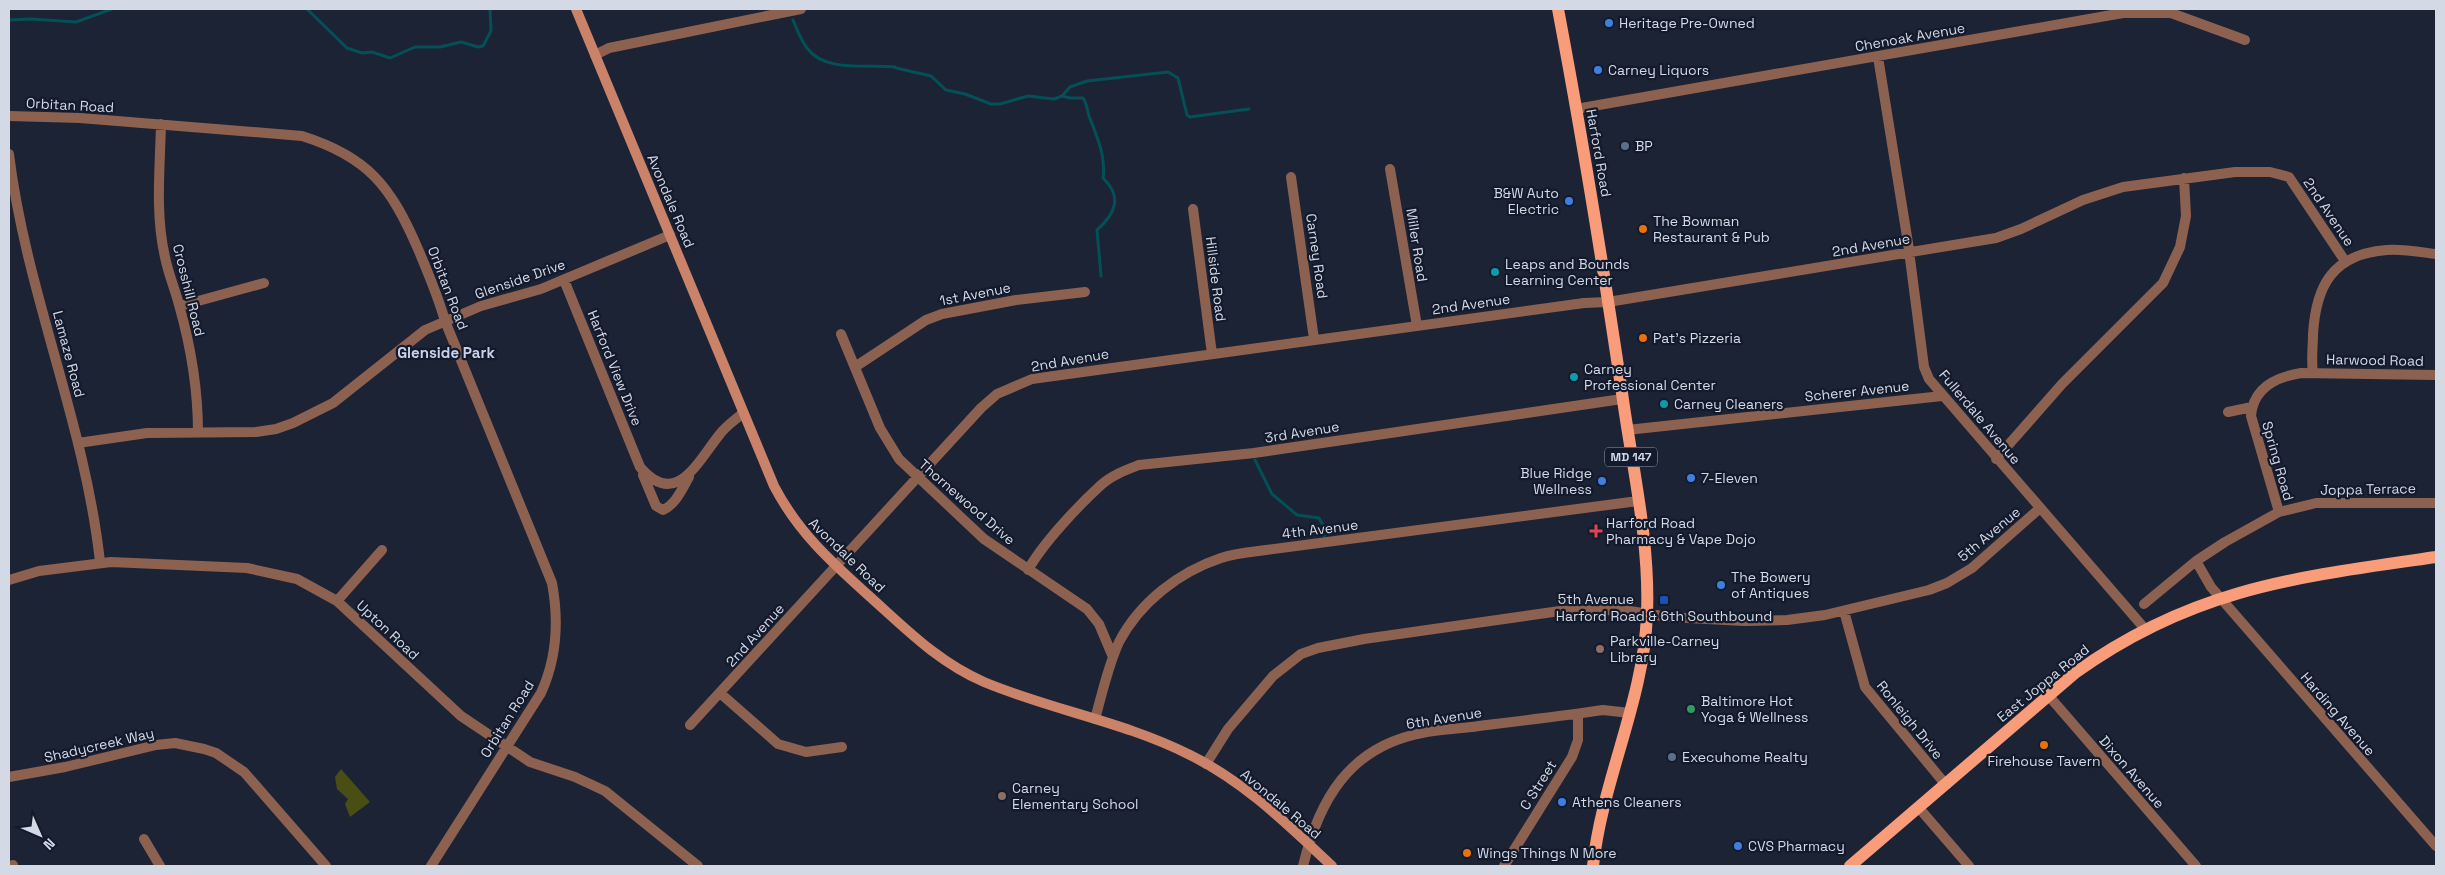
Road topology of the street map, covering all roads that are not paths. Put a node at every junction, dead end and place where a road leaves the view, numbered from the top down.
1 (576, 9) edge
2 (801, 9) edge
3 (1558, 9) edge
4 (2122, 11) edge
5 (2245, 40) dead end
6 (595, 54) junction
7 (1878, 57) junction
8 (1576, 109) junction
9 (9, 116) edge
10 (161, 124) junction
11 (9, 154) edge
12 (1390, 169) dead end
13 (1291, 177) dead end
14 (2184, 178) junction
15 (1194, 209) dead end
16 (670, 235) junction
17 (1909, 253) junction
18 (2436, 254) edge
19 (2345, 261) junction
20 (564, 280) junction
21 (264, 283) dead end
22 (1085, 292) dead end
23 (1608, 302) junction
24 (180, 306) junction
25 (445, 321) junction
26 (1417, 326) junction
27 (841, 334) dead end
28 (1314, 340) junction
29 (1212, 354) junction
30 (855, 367) junction
31 (2312, 373) junction
32 (2436, 375) edge
33 (1942, 396) junction
34 (1622, 398) junction
35 (2252, 407) junction
36 (2228, 412) dead end
37 (743, 413) junction
38 (1627, 430) junction
39 (198, 433) junction
40 (78, 443) junction
41 (1996, 459) junction
42 (640, 467) junction
43 (689, 476) junction
44 (917, 478) junction
45 (1638, 501) junction
46 (2436, 503) edge
47 (2040, 509) junction
48 (2279, 512) junction
49 (382, 550) dead end
50 (2436, 558) edge
51 (2196, 561) junction
52 (100, 562) junction
53 (836, 566) junction
54 (1028, 570) junction
55 (9, 580) edge
56 (2221, 597) junction
57 (337, 601) junction
58 (2144, 604) dead end
59 (1844, 611) junction
60 (1647, 613) junction
61 (2145, 629) junction
62 (1113, 657) junction
63 (720, 693) junction
64 (2048, 696) junction
65 (1630, 713) junction
66 (1578, 714) junction
67 (1095, 719) junction
68 (690, 725) dead end
69 (507, 747) junction
70 (842, 747) dead end
71 (1206, 764) junction
72 (9, 777) edge
73 (1946, 785) junction
74 (1919, 808) junction
75 (144, 840) dead end
76 (1308, 844) junction
77 (2436, 846) edge
78 (160, 866) edge
79 (326, 866) edge
80 (431, 866) edge
81 (698, 866) edge
82 (1303, 866) edge
83 (1332, 866) edge
84 (1504, 866) edge
85 (1594, 866) edge
86 (1850, 866) edge
87 (1969, 866) edge
88 (2196, 866) edge

1 - 6 street, Avondale Road
2 - 6 street
3 - 8 main road, Harford Road / MD 147
4 - 5 street, Chenoak Avenue
4 - 7 street, Chenoak Avenue
6 - 16 street, Avondale Road
7 - 8 street, Chenoak Avenue
7 - 17 street, Fullerdale Avenue
8 - 23 main road, Harford Road / MD 147
9 - 10 street, Orbitan Road
10 - 24 street, Crosshill Road
10 - 25 street, Orbitan Road
11 - 40 street, Lamaze Road
12 - 26 street, Miller Road
13 - 28 street, Carney Road
14 - 17 street, 2nd Avenue
14 - 19 street, 2nd Avenue
14 - 41 street
15 - 29 street, Hillside Road
16 - 20 street, Glenside Drive
16 - 37 street, Avondale Road
17 - 23 street, 2nd Avenue
17 - 33 street, Fullerdale Avenue
18 - 19 street
19 - 31 street
20 - 25 street, Glenside Drive
20 - 42 street, Harford View Drive
21 - 24 street
22 - 30 street, 1st Avenue
23 - 26 street, 2nd Avenue
23 - 34 main road, MD 147
24 - 39 street, Crosshill Road
25 - 39 street, Glenside Drive
25 - 69 street, Orbitan Road
26 - 28 street, 2nd Avenue
27 - 30 street, Thornewood Drive
28 - 29 street, 2nd Avenue
29 - 44 street, 2nd Avenue
30 - 44 street, Thornewood Drive
31 - 32 street, Harwood Road
31 - 35 street, Spring Road
33 - 38 street, Scherer Avenue
33 - 41 street, Fullerdale Avenue
34 - 38 main road, MD 147
34 - 54 street, 3rd Avenue
35 - 36 street
35 - 48 street, Spring Road
37 - 43 street, Harford View Drive
37 - 53 street, Avondale Road
38 - 45 main road, MD 147
39 - 40 street, Glenside Drive
40 - 52 street, Lamaze Road
41 - 47 street, Fullerdale Avenue
42 - 43 street, Harford View Drive
42 - 43 street, Harford View Drive
44 - 53 street, 2nd Avenue
44 - 54 street, Thornewood Drive
45 - 60 main road, MD 147
45 - 62 street, 4th Avenue
46 - 48 street, Joppa Terrace
47 - 59 street, 5th Avenue
47 - 61 street, Fullerdale Avenue
48 - 51 street, Joppa Terrace
49 - 57 street
50 - 56 main road, East Joppa Road
51 - 56 street
51 - 58 street, Joppa Terrace
52 - 55 street, Upton Road
52 - 57 street, Upton Road
53 - 63 street, 2nd Avenue
53 - 67 street, Avondale Road
54 - 62 street, Thornewood Drive
56 - 61 main road, East Joppa Road
56 - 77 street, Harding Avenue
57 - 69 street, Upton Road
59 - 60 street, 5th Avenue
59 - 73 street, Ronleigh Drive
60 - 65 main road, MD 147
60 - 71 street, 5th Avenue
61 - 64 main road, East Joppa Road
62 - 67 street, 4th Avenue
63 - 68 street, 2nd Avenue
63 - 70 street
64 - 73 main road, East Joppa Road
64 - 88 street, Dixon Avenue
65 - 66 street, 6th Avenue
65 - 85 main road, MD 147
66 - 76 street, 6th Avenue
66 - 84 street, C Street
67 - 71 street, Avondale Road
69 - 80 street, Orbitan Road
69 - 81 street, Upton Road
71 - 76 street, Avondale Road
72 - 79 street, Shadycreek Way
73 - 74 main road, East Joppa Road
74 - 86 main road, East Joppa Road
74 - 87 street
75 - 78 street
76 - 82 street, 6th Avenue
76 - 83 street, Avondale Road

